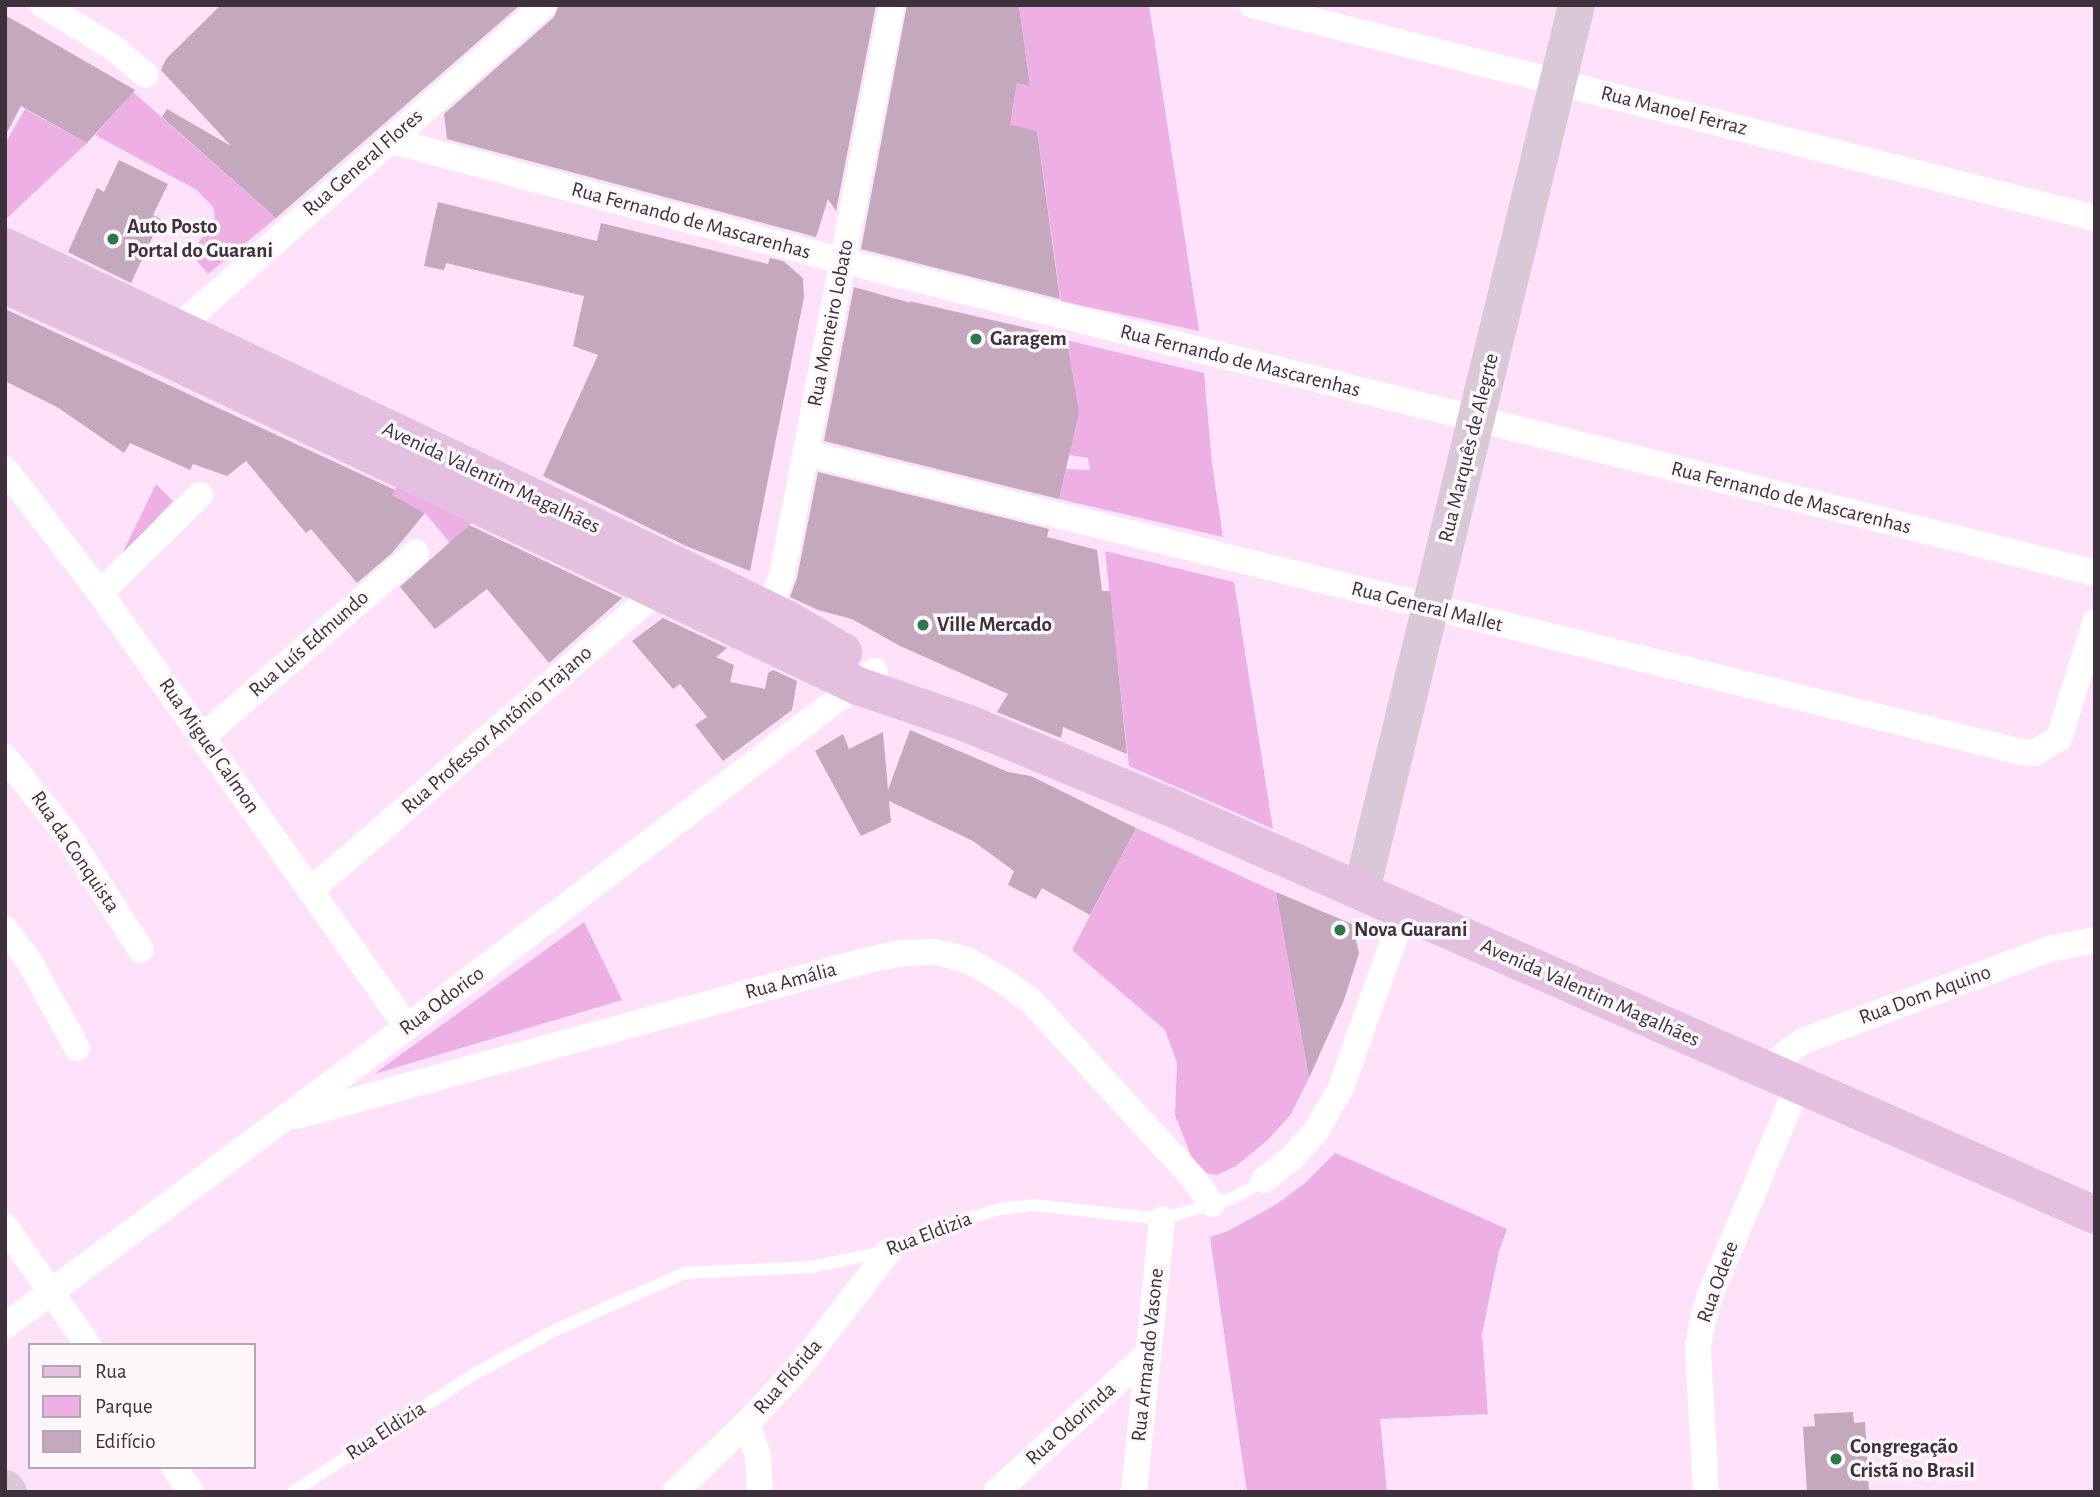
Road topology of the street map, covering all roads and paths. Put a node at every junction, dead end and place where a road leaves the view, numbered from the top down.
1 (43, 5) edge
2 (544, 5) edge
3 (892, 5) edge
4 (1252, 5) edge
5 (1576, 5) edge
6 (146, 75) dead end
7 (1558, 82) junction
8 (388, 140) junction
9 (2095, 218) edge
10 (5, 247) edge
11 (842, 261) junction
12 (5, 285) edge
13 (164, 339) junction
14 (1476, 420) junction
15 (805, 453) junction
16 (5, 469) edge
17 (200, 495) dead end
18 (416, 553) dead end
19 (2095, 573) edge
20 (670, 579) junction
21 (100, 593) junction
22 (1430, 607) junction
23 (760, 623) junction
24 (2095, 623) edge
25 (866, 678) junction
26 (203, 736) junction
27 (5, 757) edge
28 (1361, 890) junction
29 (310, 891) junction
30 (1404, 911) junction
31 (5, 929) edge
32 (2095, 940) edge
33 (141, 950) dead end
34 (407, 1027) junction
35 (77, 1048) dead end
36 (1764, 1070) junction
37 (1798, 1085) junction
38 (281, 1120) junction
39 (1264, 1180) joint
40 (1212, 1204) junction
41 (2095, 1215) edge
42 (1162, 1219) junction
43 (5, 1226) edge
44 (889, 1251) junction
45 (51, 1292) junction
46 (5, 1326) edge
47 (87, 1343) edge
48 (1147, 1356) junction
49 (747, 1423) junction
50 (175, 1469) edge
51 (191, 1492) edge
52 (293, 1492) edge
53 (675, 1492) edge
54 (760, 1492) edge
55 (996, 1492) edge
56 (1133, 1492) edge
57 (1706, 1492) edge

1 - 6 street
2 - 8 street, Rua General Flores
3 - 11 street, Rua Monteiro Lobato
4 - 7 street, Rua Manoel Ferraz
5 - 7 street, Rua Marquês de Alegrte
7 - 9 street, Rua Manoel Ferraz
7 - 14 street, Rua Marquês de Alegrte
8 - 11 street, Rua Fernando de Mascarenhas
8 - 13 street, Rua General Flores
10 - 13 main road, Avenida Valentim Magalhães
11 - 14 street, Rua Fernando de Mascarenhas
11 - 15 street, Rua Monteiro Lobato
12 - 13 main road, Avenida Valentim Magalhães
13 - 20 main road, Avenida Valentim Magalhães
14 - 19 street, Rua Fernando de Mascarenhas
14 - 22 street, Rua Marquês de Alegrte
15 - 22 street, Rua General Mallet
15 - 23 street, Rua Monteiro Lobato
16 - 21 street, Rua Miguel Calmon
17 - 21 street
18 - 26 street, Rua Luís Edmundo
20 - 23 main road, Avenida Valentim Magalhães
20 - 29 street, Rua Professor Antônio Trajano
21 - 26 street, Rua Miguel Calmon
22 - 24 street, Rua General Mallet
22 - 28 street, Rua Marquês de Alegrte
23 - 25 main road, Avenida Valentim Magalhães
25 - 28 main road, Avenida Valentim Magalhães
25 - 34 street, Rua Odorico
26 - 29 street, Rua Miguel Calmon
27 - 33 street, Rua da Conquista
28 - 30 main road, Avenida Valentim Magalhães
29 - 34 street, Rua Miguel Calmon
30 - 36 main road, Avenida Valentim Magalhães
30 - 39 street, Rua Eldizia
31 - 35 street
32 - 36 street, Rua Dom Aquino
34 - 38 street, Rua Odorico
36 - 37 main road, Avenida Valentim Magalhães
37 - 41 main road, Avenida Valentim Magalhães
37 - 57 street, Rua Odete
38 - 40 street, Rua Amália
38 - 45 street, Rua Odorico
39 - 40 lane, Rua Eldizia
40 - 42 lane, Rua Eldizia
42 - 44 lane, Rua Eldizia
42 - 48 street, Rua Armando Vasone
43 - 45 street
44 - 49 street, Rua Flórida
44 - 52 lane, Rua Eldizia
45 - 46 street, Rua Odorico
45 - 47 street
48 - 55 street, Rua Odorinda
48 - 56 street, Rua Armando Vasone
49 - 53 street, Rua Flórida
49 - 54 street
50 - 51 street

